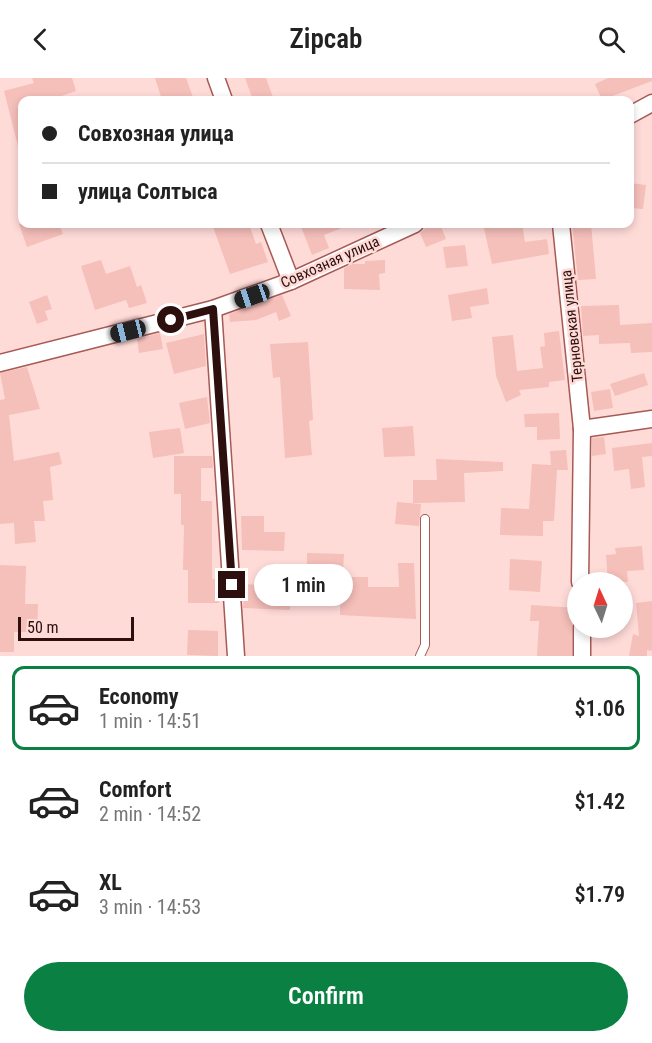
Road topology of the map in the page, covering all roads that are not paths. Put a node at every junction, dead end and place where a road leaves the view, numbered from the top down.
1 (216, 78) edge
2 (223, 96) edge
3 (652, 103) edge
4 (634, 113) edge
5 (271, 228) edge
6 (406, 228) edge
7 (561, 228) edge
8 (291, 281) junction
9 (213, 309) junction
10 (0, 363) edge
11 (652, 419) edge
12 (582, 429) junction
13 (425, 519) dead end
14 (580, 572) edge
15 (582, 638) edge
16 (236, 656) edge
17 (420, 656) edge
18 (582, 656) edge

1 - 2 street
3 - 4 street
5 - 8 street
6 - 8 street, Совхозная улица
7 - 12 street, Терновская улица
8 - 9 street, Совхозная улица
9 - 10 street, Совхозная улица
9 - 16 street
11 - 12 street
12 - 14 street, Терновская улица
13 - 17 lane
15 - 18 street

